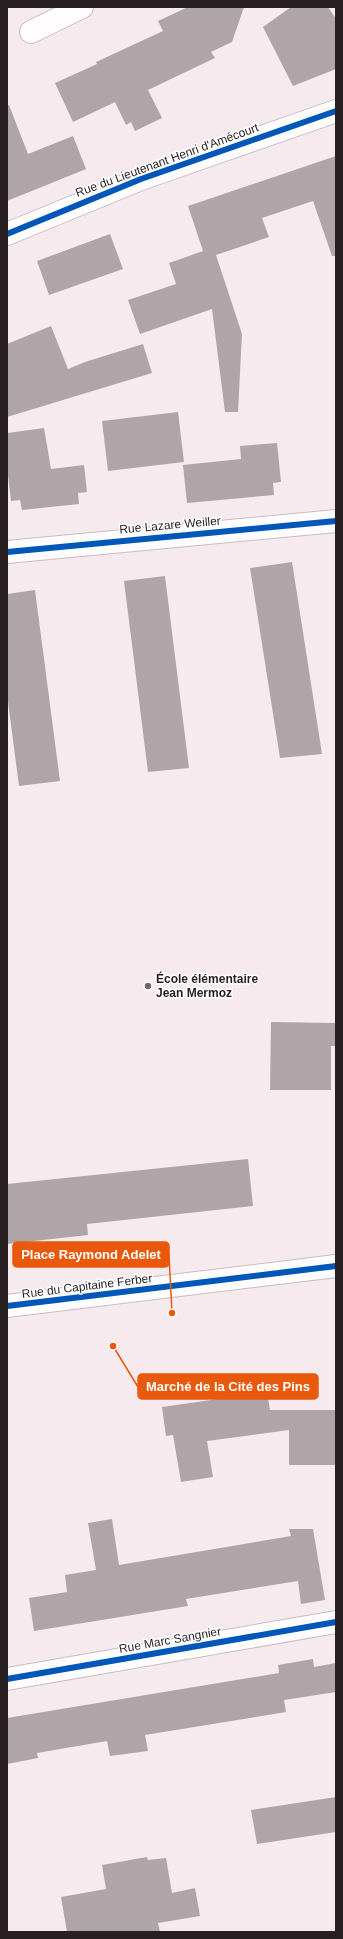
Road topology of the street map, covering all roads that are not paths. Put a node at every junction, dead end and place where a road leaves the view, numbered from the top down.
1 (82, 7) edge
2 (31, 32) dead end
3 (336, 111) edge
4 (7, 234) edge
5 (336, 521) edge
6 (7, 552) edge
7 (336, 1266) edge
8 (7, 1306) edge
9 (336, 1622) edge
10 (7, 1679) edge

1 - 2 street
3 - 4 street, Rue du Lieutenant Henri d'Amécourt
5 - 6 street, Rue Lazare Weiller
7 - 8 street, Rue du Capitaine Ferber
9 - 10 street, Rue Marc Sangnier

